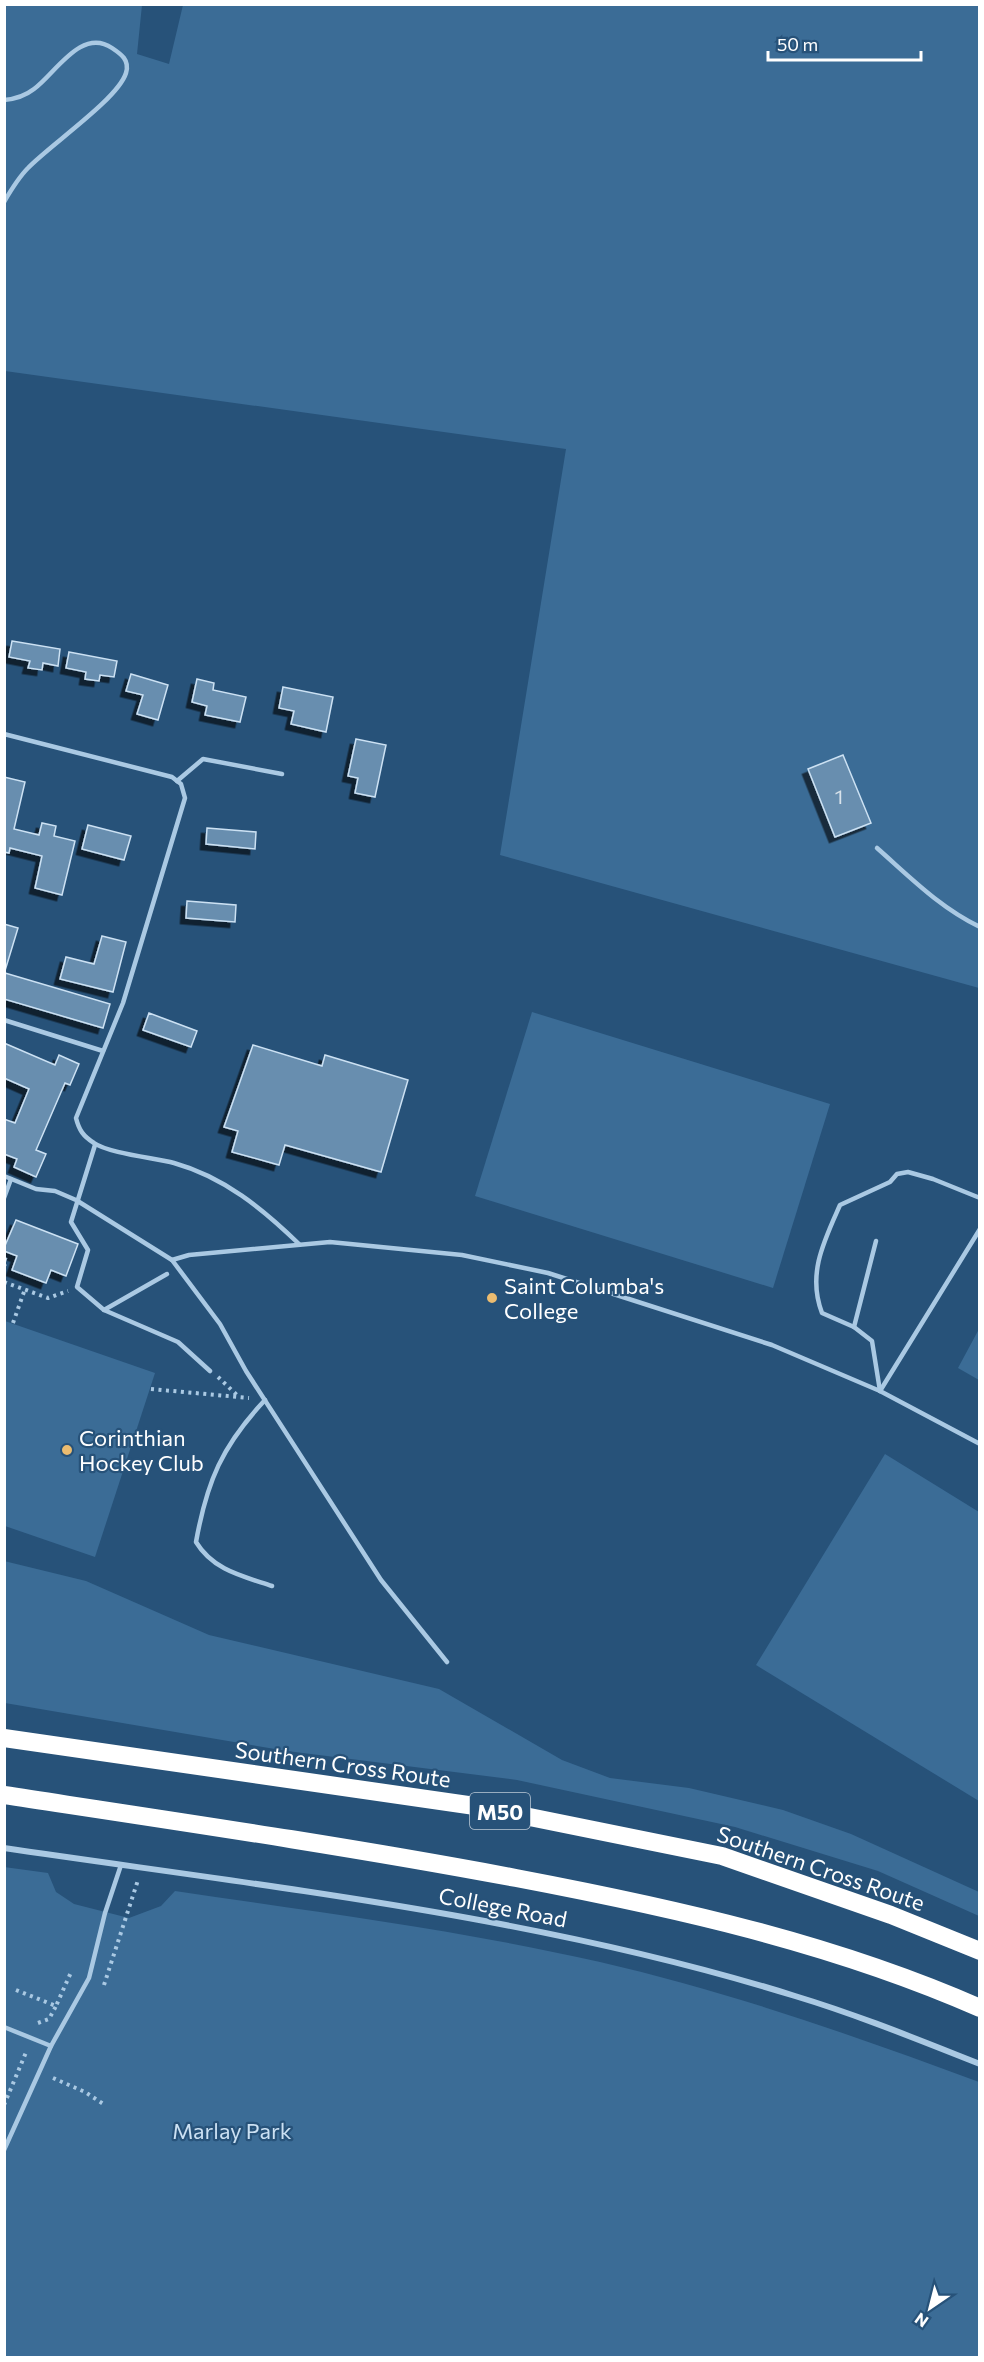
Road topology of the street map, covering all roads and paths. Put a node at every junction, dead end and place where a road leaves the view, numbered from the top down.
1 (4, 100) edge
2 (4, 202) edge
3 (4, 734) edge
4 (282, 774) dead end
5 (177, 781) junction
6 (877, 848) dead end
7 (980, 927) edge
8 (4, 1020) edge
9 (103, 1051) junction
10 (95, 1145) junction
11 (4, 1176) edge
12 (11, 1179) junction
13 (4, 1198) edge
14 (980, 1198) edge
15 (76, 1200) junction
16 (980, 1229) edge
17 (876, 1241) dead end
18 (299, 1244) junction
19 (4, 1259) edge
20 (172, 1260) junction
21 (4, 1266) edge
22 (167, 1274) dead end
23 (4, 1282) edge
24 (77, 1287) junction
25 (25, 1289) junction
26 (104, 1310) junction
27 (13, 1323) dead end
28 (854, 1328) junction
29 (210, 1371) joint
30 (151, 1389) dead end
31 (880, 1391) junction
32 (239, 1397) junction
33 (265, 1400) junction
34 (980, 1444) edge
35 (272, 1586) dead end
36 (447, 1662) dead end
37 (4, 1738) edge
38 (4, 1795) edge
39 (4, 1848) edge
40 (121, 1865) junction
41 (139, 1878) dead end
42 (980, 1951) edge
43 (72, 1970) dead end
44 (104, 1985) dead end
45 (15, 1990) dead end
46 (56, 2006) junction
47 (980, 2008) edge
48 (38, 2023) dead end
49 (4, 2027) edge
50 (51, 2046) junction
51 (27, 2050) dead end
52 (980, 2064) edge
53 (53, 2078) dead end
54 (4, 2105) edge
55 (105, 2105) dead end
56 (4, 2150) edge

1 - 2 lane
3 - 5 lane
4 - 5 lane
5 - 9 lane
6 - 7 lane
8 - 9 lane
9 - 10 lane
10 - 15 lane
10 - 18 lane
11 - 12 lane
12 - 13 lane
12 - 15 lane
14 - 28 lane
15 - 20 lane
15 - 24 lane
16 - 31 lane
17 - 28 lane
18 - 20 lane
18 - 31 lane
19 - 21 path
20 - 33 lane
22 - 26 lane
23 - 25 path
24 - 25 path
24 - 26 lane
25 - 27 path
26 - 29 lane
28 - 31 lane
29 - 32 path
30 - 32 path
31 - 34 lane
32 - 33 path
33 - 35 lane
33 - 36 lane
37 - 42 highway, Southern Cross Route / M50
38 - 47 highway
39 - 40 street, College Road
40 - 50 lane
40 - 52 street, College Road
41 - 44 path
43 - 46 path
45 - 46 path
46 - 48 path
49 - 50 lane
50 - 56 lane
51 - 54 path
53 - 55 path

